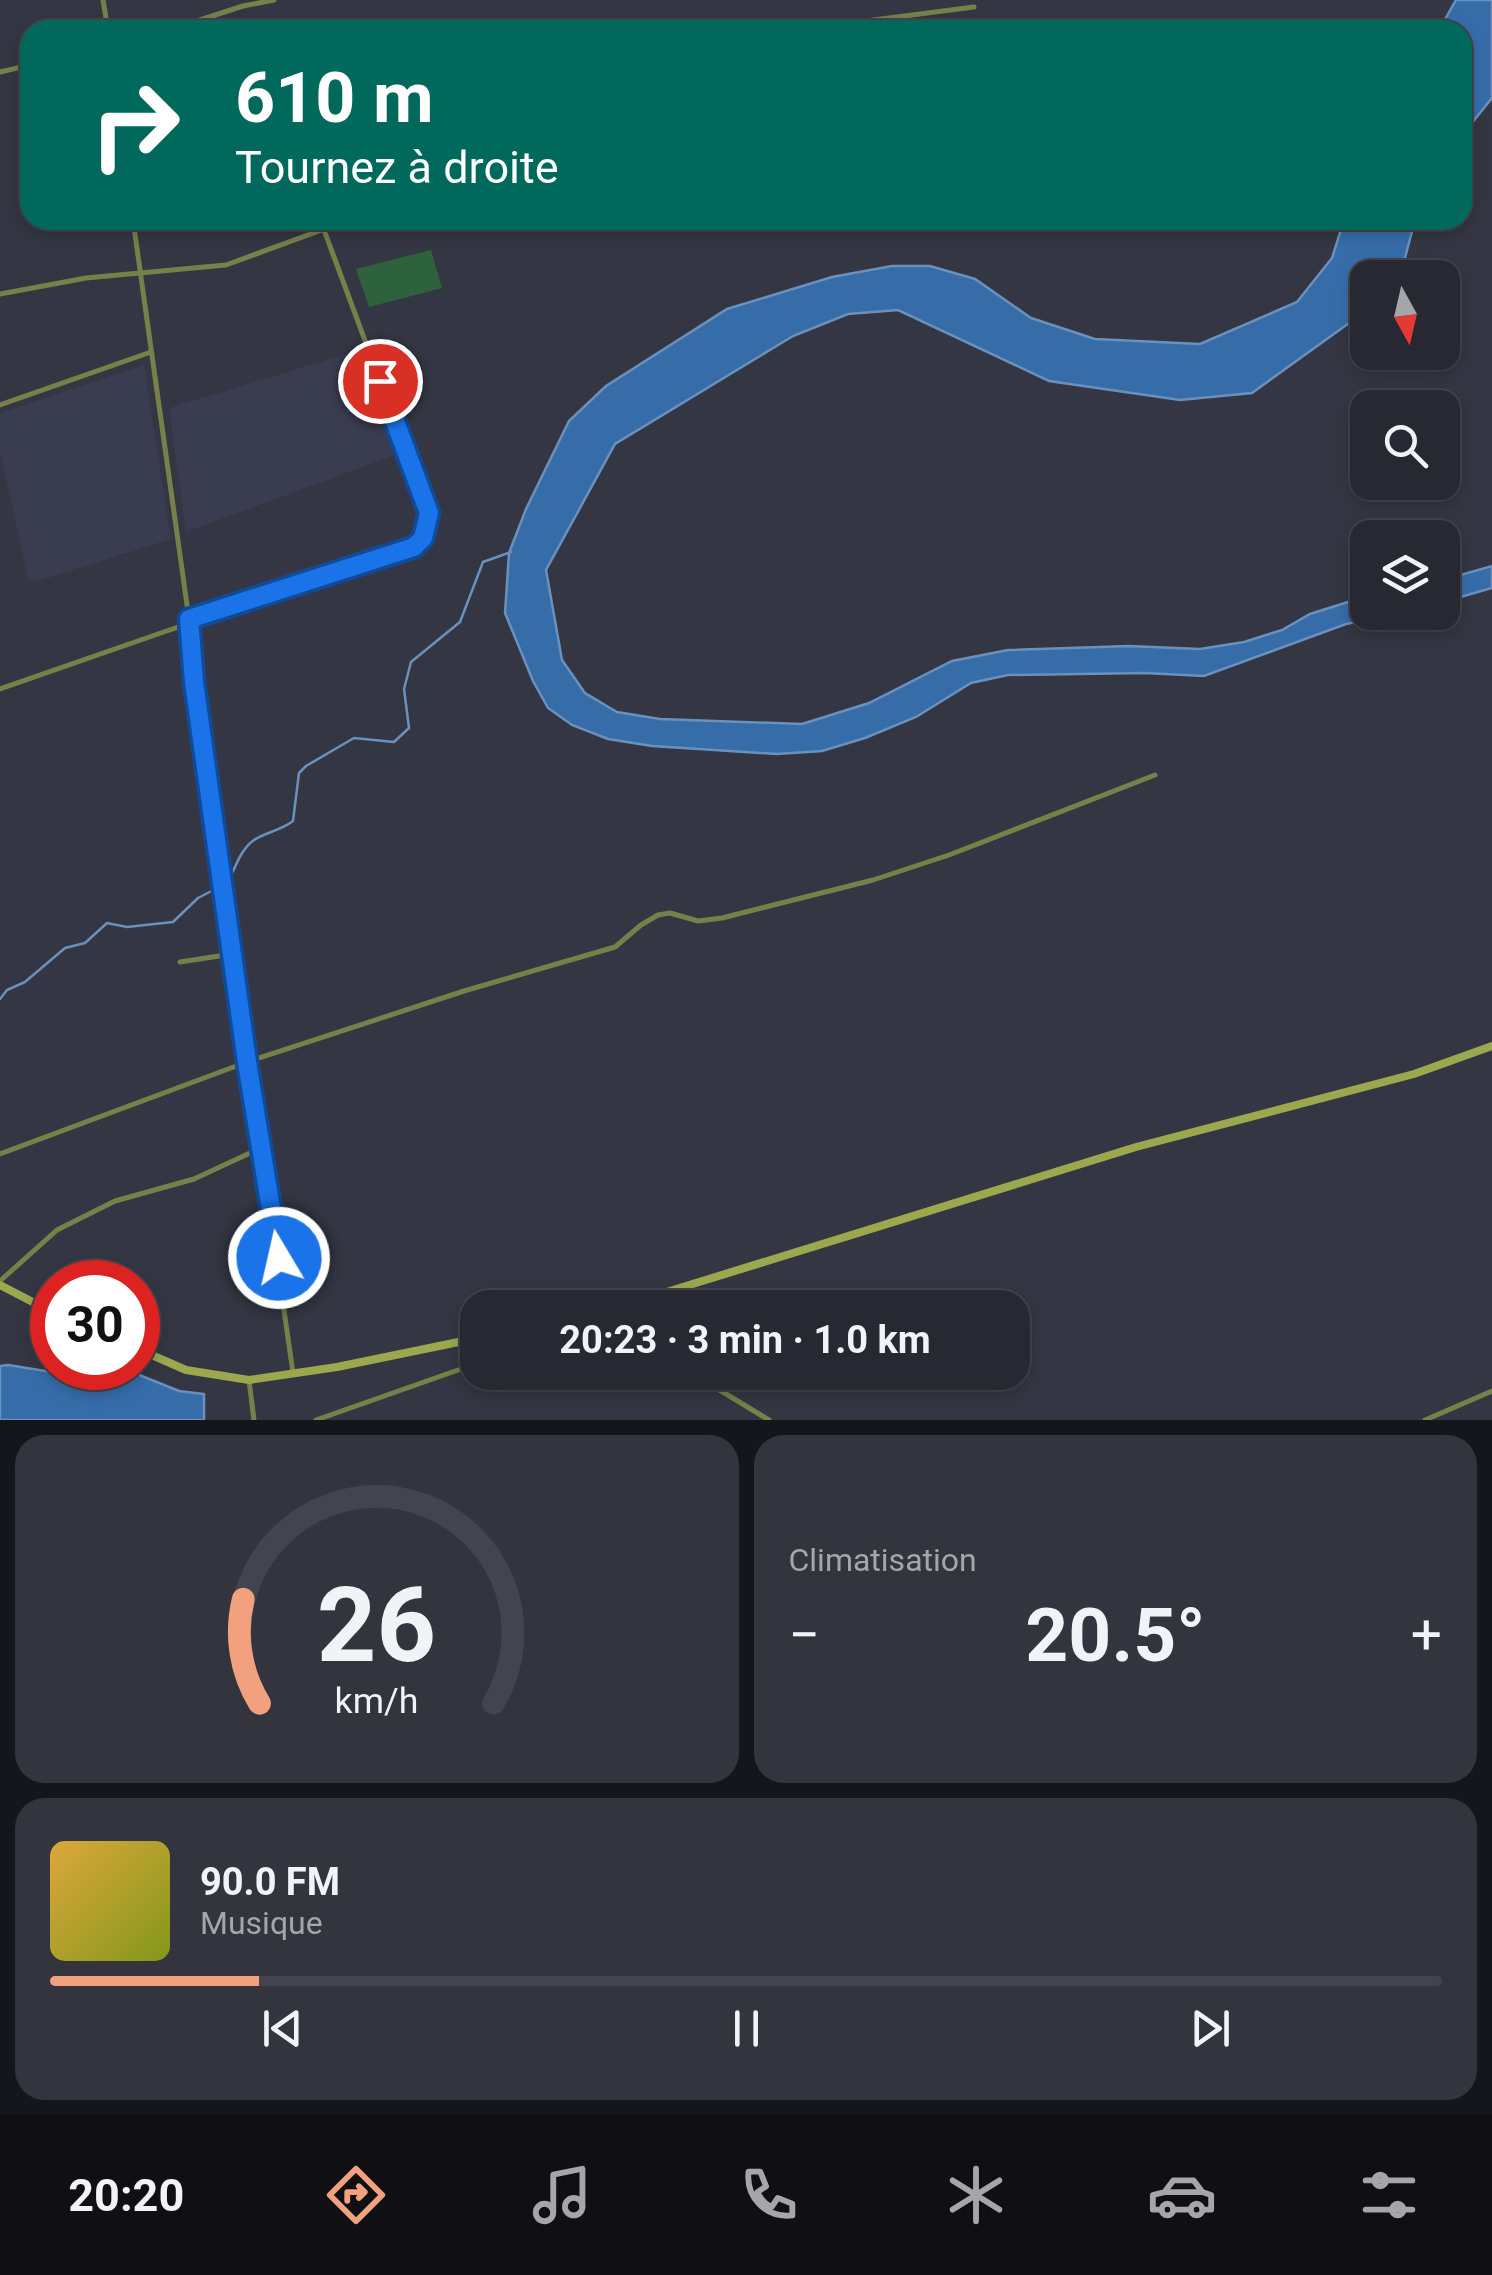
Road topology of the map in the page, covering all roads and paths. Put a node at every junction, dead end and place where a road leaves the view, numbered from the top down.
1 (274, 0) edge
2 (974, 7) dead end
3 (200, 20) edge
4 (873, 20) edge
5 (134, 230) edge
6 (324, 230) joint
7 (140, 274) junction
8 (0, 294) edge
9 (151, 352) junction
10 (0, 405) edge
11 (189, 619) junction
12 (0, 689) edge
13 (1155, 775) dead end
14 (232, 954) junction
15 (180, 962) dead end
16 (1492, 1046) edge
17 (247, 1062) junction
18 (262, 1148) junction
19 (0, 1154) edge
20 (0, 1283) edge
21 (671, 1290) edge
22 (30, 1300) edge
23 (460, 1341) edge
24 (160, 1359) edge
25 (460, 1369) edge
26 (293, 1373) junction
27 (249, 1380) junction
28 (720, 1390) edge
29 (1492, 1390) edge
30 (254, 1420) edge
31 (316, 1420) edge
32 (769, 1420) edge
33 (1425, 1420) edge

1 - 3 street
2 - 4 street
5 - 7 street
6 - 7 street
6 - 11 street
7 - 8 street
7 - 9 street
9 - 10 street
9 - 11 street
11 - 12 street
11 - 14 street
13 - 17 street
14 - 15 street
14 - 17 street
16 - 21 main road
17 - 18 street
17 - 19 street
18 - 20 street
18 - 26 street
20 - 22 main road
23 - 26 main road
24 - 27 main road
25 - 31 street
26 - 27 main road
27 - 30 street
28 - 32 street
29 - 33 street

